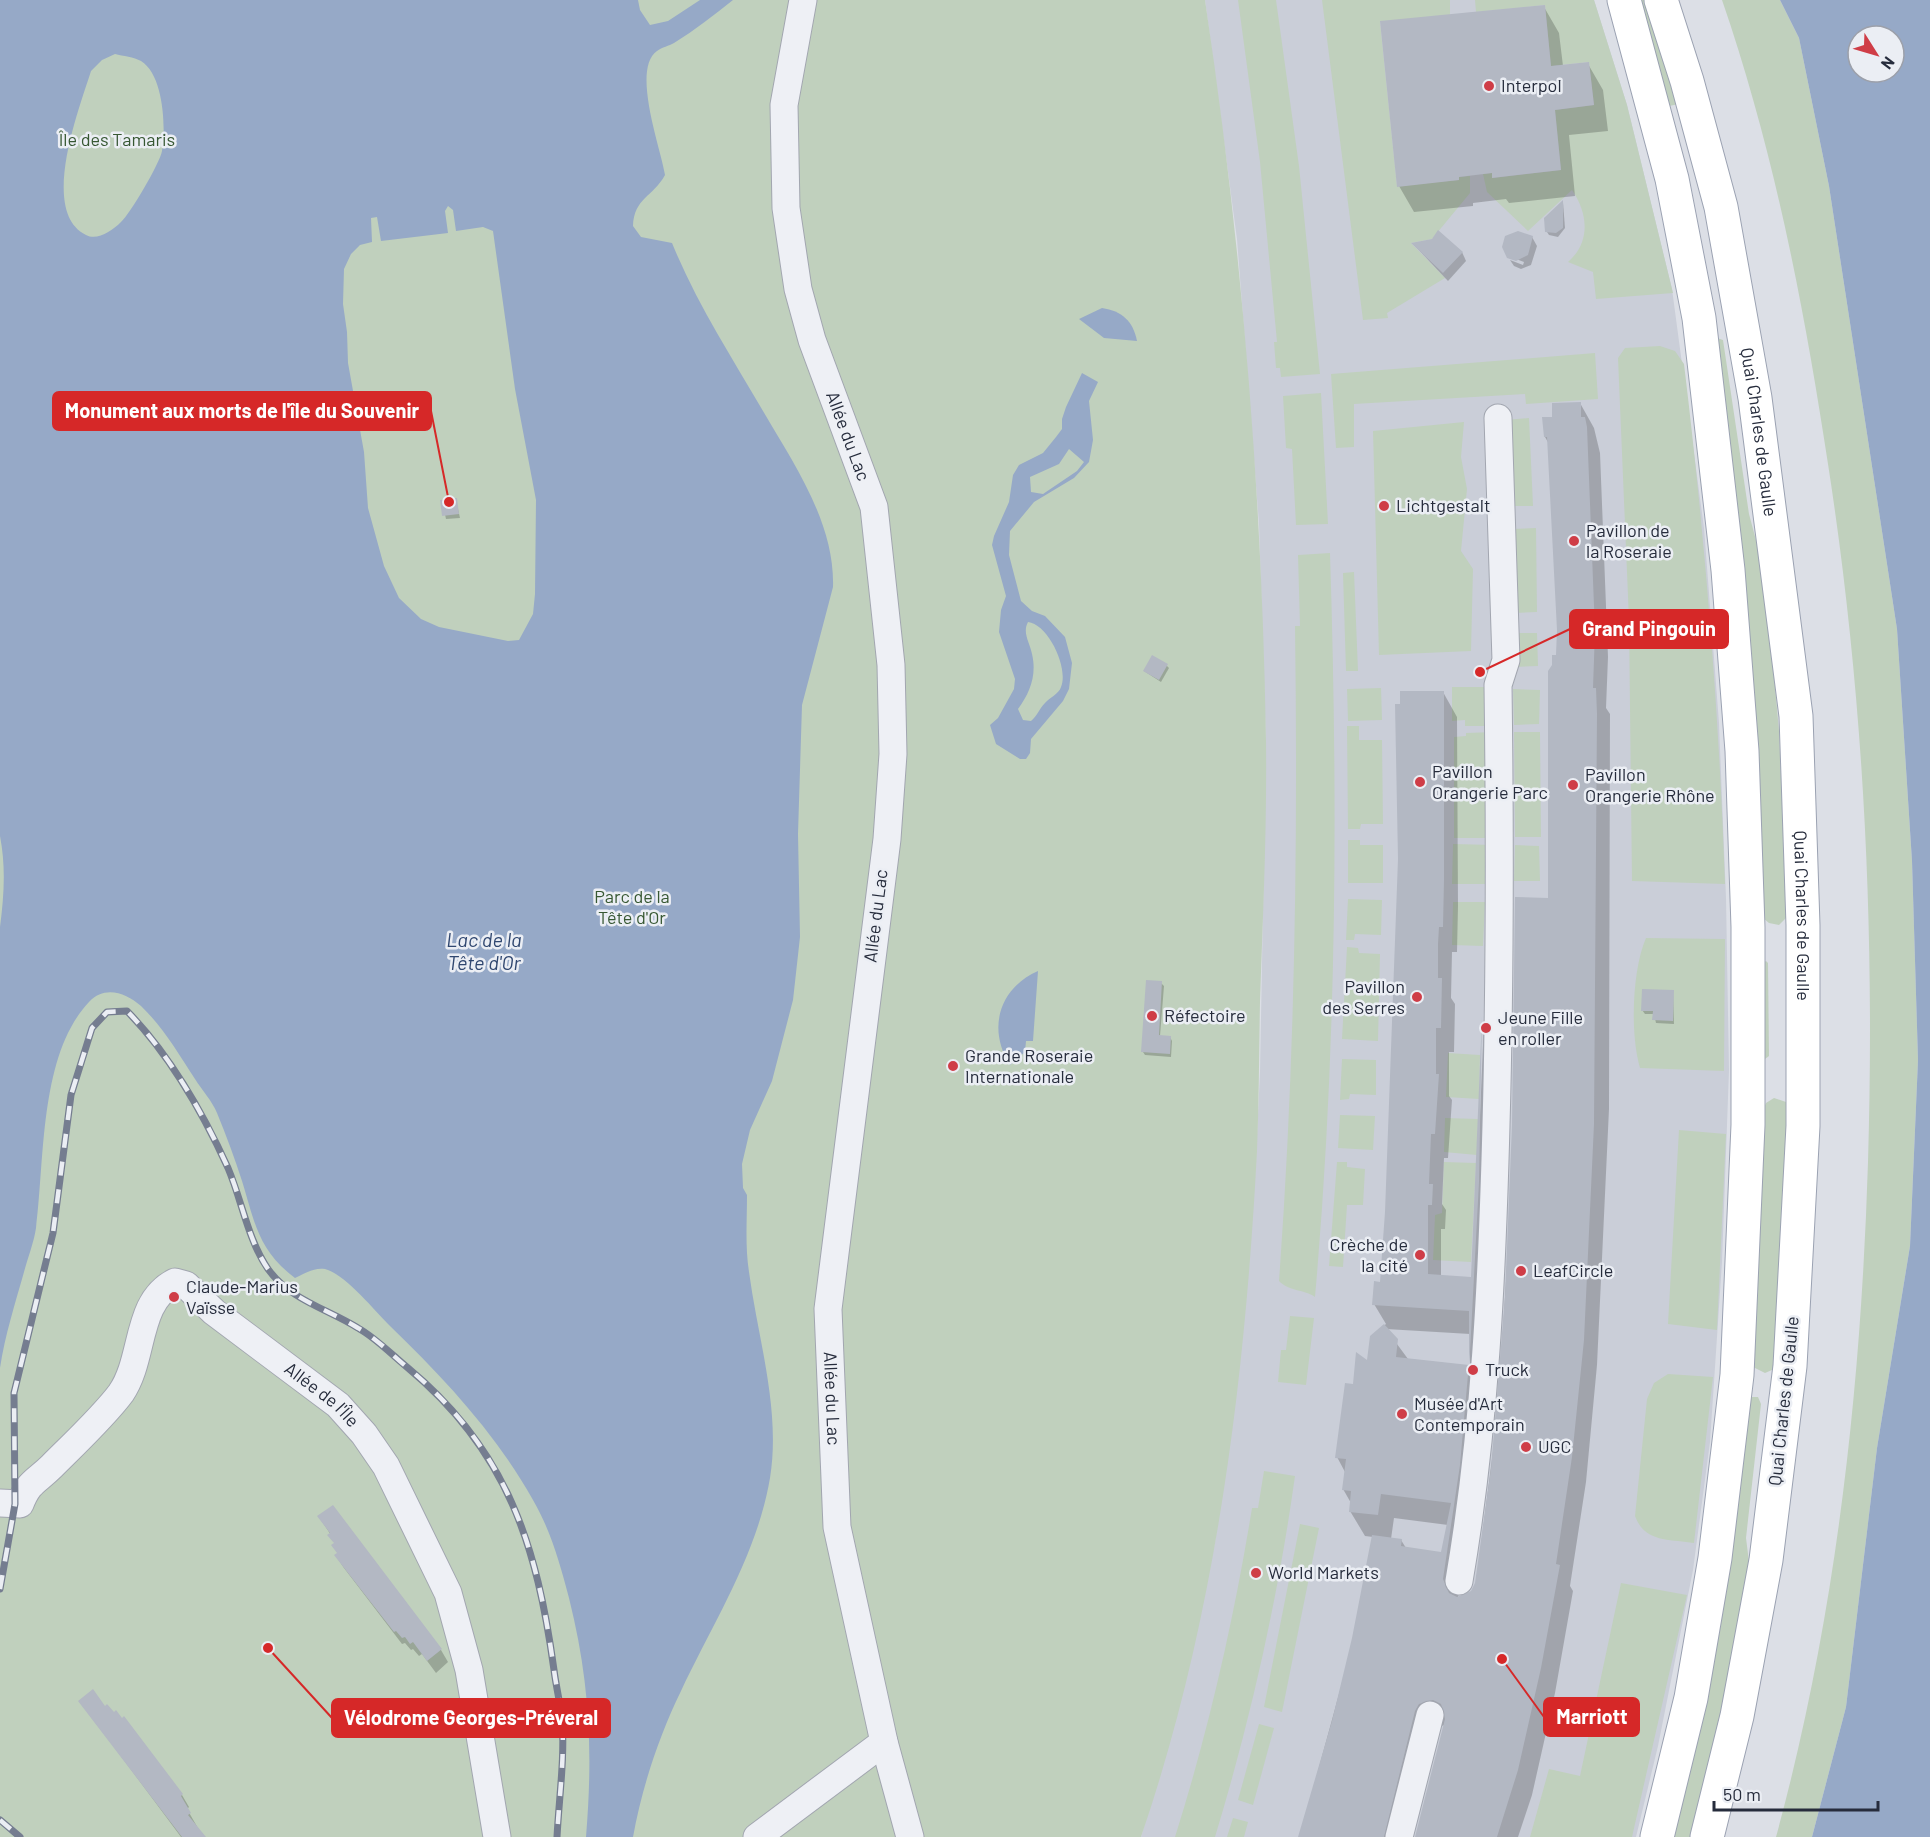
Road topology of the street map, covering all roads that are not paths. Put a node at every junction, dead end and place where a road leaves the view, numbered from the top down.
1 (803, 0) edge
2 (1624, 0) edge
3 (1661, 0) edge
4 (1498, 418) dead end
5 (1, 1503) edge
6 (1459, 1581) dead end
7 (1430, 1714) dead end
8 (884, 1742) junction
9 (497, 1837) edge
10 (757, 1837) edge
11 (910, 1837) edge
12 (1399, 1837) edge
13 (1657, 1837) edge
14 (1707, 1837) edge

1 - 8 street, Allée du Lac
2 - 13 main road
3 - 14 main road, Quai Charles de Gaulle
4 - 6 street
5 - 9 street, Allée de l'Île
7 - 12 street
8 - 10 street
8 - 11 street, Allée du Lac

